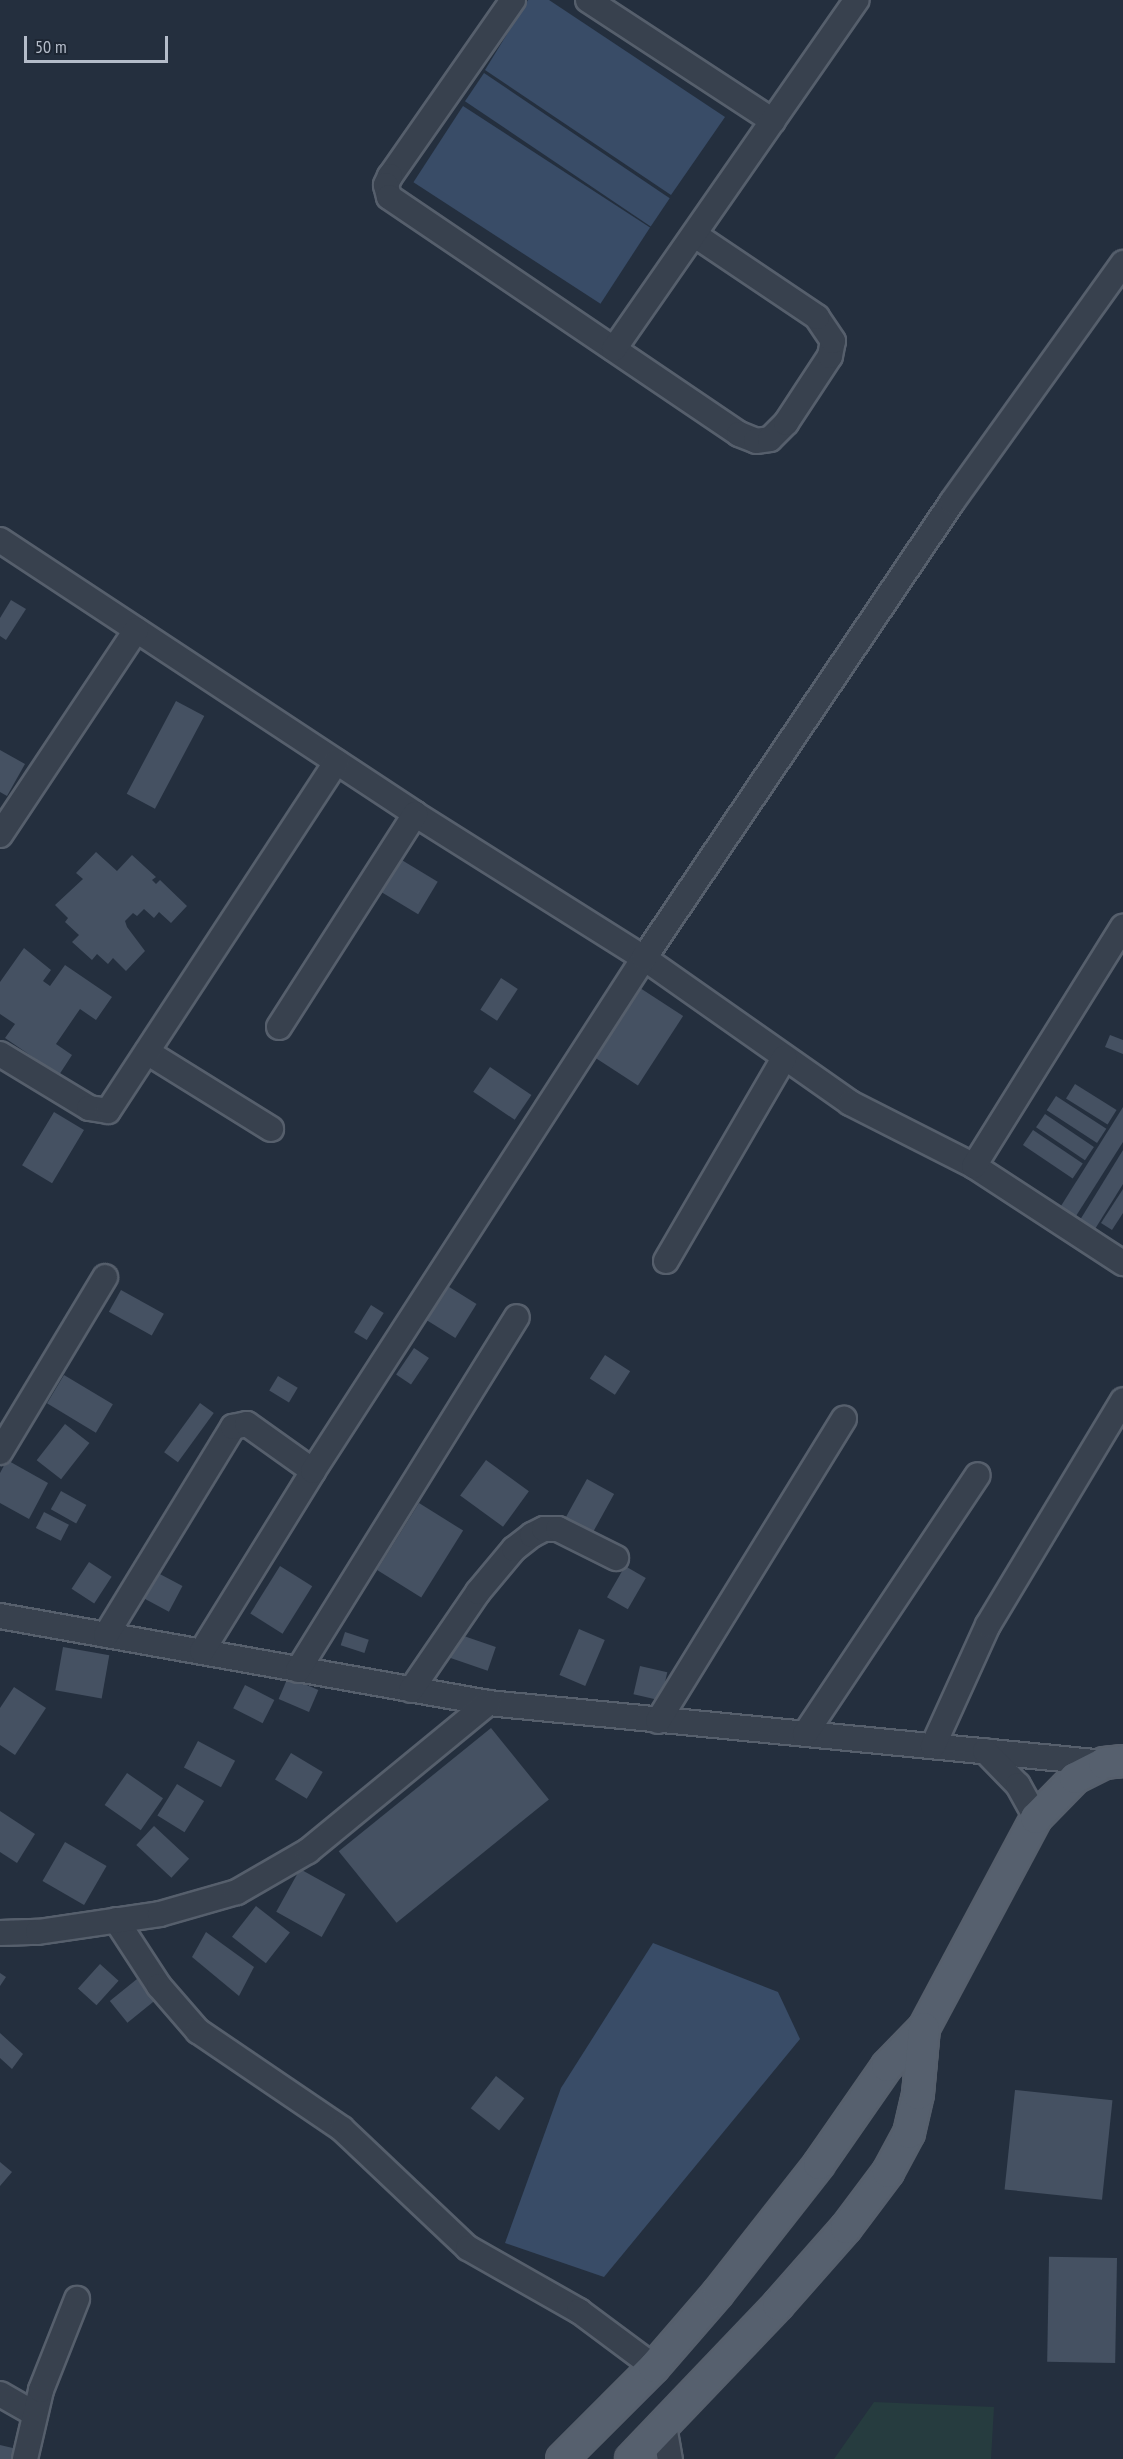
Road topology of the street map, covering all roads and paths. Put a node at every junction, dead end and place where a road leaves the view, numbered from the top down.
1 (513, 0) edge
2 (588, 0) edge
3 (857, 0) edge
4 (774, 121) junction
5 (695, 235) junction
6 (1123, 263) edge
7 (614, 349) junction
8 (0, 540) edge
9 (136, 630) junction
10 (336, 762) junction
11 (415, 814) junction
12 (0, 835) edge
13 (1123, 927) edge
14 (644, 958) junction
15 (279, 1027) dead end
16 (147, 1052) junction
17 (0, 1054) edge
18 (784, 1058) junction
19 (271, 1129) dead end
20 (974, 1166) junction
21 (666, 1261) dead end
22 (1123, 1263) edge
23 (105, 1277) dead end
24 (517, 1317) dead end
25 (1123, 1400) edge
26 (844, 1419) dead end
27 (0, 1452) edge
28 (313, 1471) junction
29 (978, 1475) dead end
30 (616, 1558) dead end
31 (0, 1616) edge
32 (106, 1635) junction
33 (202, 1651) junction
34 (298, 1670) junction
35 (411, 1690) junction
36 (488, 1703) junction
37 (658, 1721) junction
38 (805, 1734) junction
39 (933, 1746) junction
40 (985, 1751) junction
41 (1113, 1762) edge
42 (1036, 1818) junction
43 (116, 1920) junction
44 (0, 1933) edge
45 (924, 2028) junction
46 (77, 2299) dead end
47 (654, 2367) junction
48 (0, 2394) edge
49 (35, 2414) junction
50 (664, 2426) junction
51 (25, 2459) edge
52 (562, 2459) edge
53 (631, 2459) edge
54 (670, 2459) edge

1 - 7 street
2 - 4 street
3 - 4 street
4 - 5 street
5 - 7 street
5 - 7 street
6 - 14 street
8 - 9 street
9 - 10 street
9 - 12 street
10 - 11 street
10 - 16 street
11 - 14 street
11 - 15 street
13 - 20 street
14 - 18 street
14 - 28 street
16 - 17 street
16 - 19 street
18 - 20 street
18 - 21 street
20 - 22 street
23 - 27 street
24 - 34 street
25 - 39 street
26 - 37 street
28 - 32 street
28 - 33 street
29 - 38 street
30 - 35 street
31 - 32 street
32 - 33 street
33 - 34 street
34 - 35 street
35 - 36 street
36 - 37 street
36 - 43 street
37 - 38 street
38 - 39 street
39 - 40 street
40 - 41 street
40 - 42 street
41 - 42 main road
42 - 45 main road
43 - 44 street
43 - 47 street
45 - 47 main road
45 - 50 main road
46 - 49 street
47 - 52 main road
48 - 49 street
49 - 51 street
50 - 53 main road
50 - 54 street

